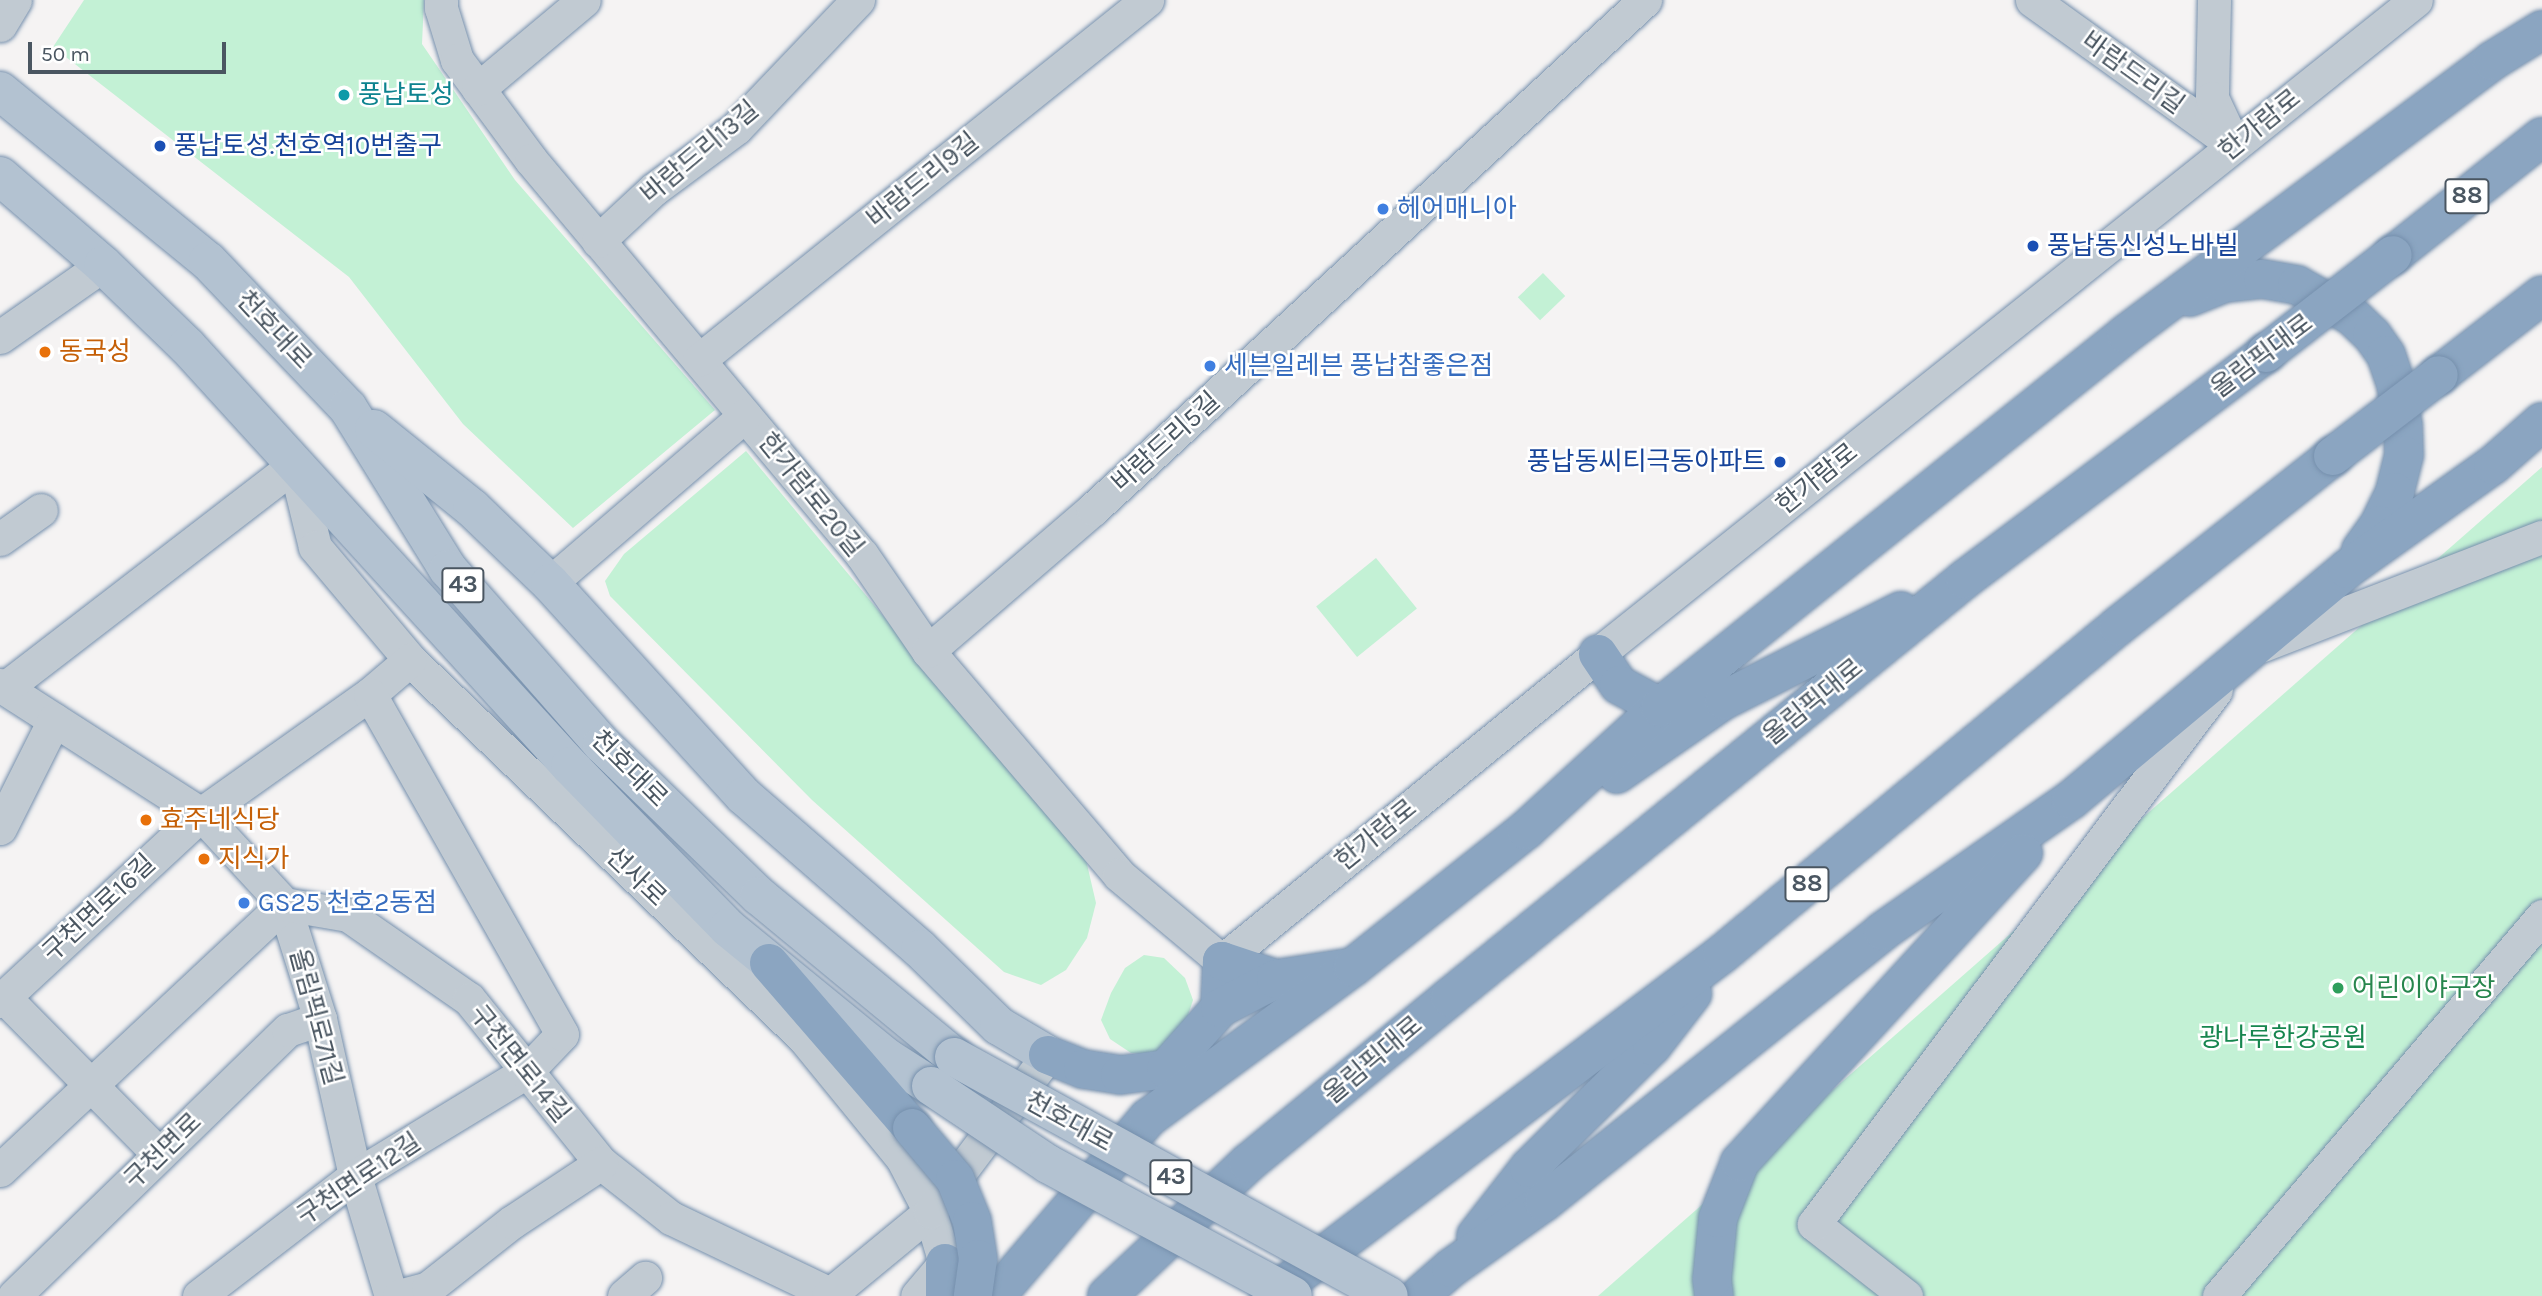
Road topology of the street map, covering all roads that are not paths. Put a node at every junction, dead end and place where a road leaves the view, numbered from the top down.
1 (15, 0) edge
2 (441, 0) edge
3 (584, 0) edge
4 (858, 0) edge
5 (1147, 0) edge
6 (1645, 0) edge
7 (2032, 0) edge
8 (2214, 0) edge
9 (2416, 0) edge
10 (0, 24) edge
11 (2542, 30) edge
12 (478, 89) junction
13 (0, 91) edge
14 (2542, 137) edge
15 (2234, 145) junction
16 (0, 176) edge
17 (598, 240) junction
18 (103, 265) junction
19 (2542, 295) edge
20 (2126, 334) junction
21 (0, 337) edge
22 (699, 360) junction
23 (348, 408) junction
24 (745, 415) junction
25 (2542, 422) edge
26 (295, 466) junction
27 (41, 510) dead end
28 (2542, 537) edge
29 (0, 539) edge
30 (2347, 569) junction
31 (1965, 579) junction
32 (550, 583) junction
33 (928, 651) junction
34 (1598, 654) junction
35 (2244, 655) junction
36 (410, 660) junction
37 (2, 686) edge
38 (370, 694) junction
39 (1660, 708) junction
40 (54, 720) junction
41 (2071, 800) junction
42 (201, 814) junction
43 (0, 828) edge
44 (1526, 830) junction
45 (284, 904) junction
46 (2542, 916) edge
47 (1722, 954) junction
48 (1222, 961) junction
49 (769, 963) junction
50 (1353, 967) junction
51 (1276, 979) junction
52 (2, 999) edge
53 (1220, 1008) junction
54 (320, 1019) junction
55 (1048, 1055) junction
56 (1166, 1069) junction
57 (526, 1072) junction
58 (89, 1086) junction
59 (1148, 1118) junction
60 (159, 1154) junction
61 (601, 1163) junction
62 (0, 1170) edge
63 (355, 1176) junction
64 (930, 1212) junction
65 (1451, 1268) junction
66 (945, 1279) edge
67 (829, 1295) edge
68 (14, 1296) edge
69 (199, 1296) edge
70 (391, 1296) edge
71 (399, 1296) edge
72 (917, 1296) edge
73 (973, 1296) edge
74 (996, 1296) edge
75 (1107, 1296) edge
76 (1270, 1296) edge
77 (1293, 1296) edge
78 (1389, 1296) edge
79 (1419, 1296) edge
80 (1714, 1296) edge
81 (1906, 1296) edge
82 (2218, 1296) edge

1 - 10 street
2 - 12 street, 한가람로20길
3 - 12 street
4 - 17 street, 바람드리13길
5 - 22 street, 바람드리9길
6 - 33 street, 바람드리5길
7 - 15 street, 바람드리길
8 - 15 street
9 - 15 street, 한가람로
11 - 20 highway
12 - 17 street, 한가람로20길
13 - 23 main road, 천호대로 / 43
14 - 31 highway, 올림픽대로 / 88, bridge
15 - 34 street, 한가람로
16 - 18 main road, 천호대로 / 43
17 - 22 street, 한가람로20길
18 - 21 street
18 - 26 main road, 천호대로 / 43
19 - 47 highway, 88, bridge
20 - 30 highway
20 - 39 highway
22 - 24 street, 한가람로20길
23 - 32 main road
23 - 78 main road, 천호대로 / 43, bridge
24 - 32 street
24 - 33 street, 한가람로20길
25 - 30 highway
26 - 36 street, 선사로
26 - 37 street, 올림픽로71길
26 - 49 main road, 천호대로 / 43
27 - 29 street
28 - 35 street
30 - 35 highway
31 - 44 highway
31 - 75 highway, 올림픽대로 / 88
32 - 55 main road
33 - 48 street, 한가람로20길
34 - 39 highway
34 - 48 street, 한가람로
35 - 41 highway
35 - 81 street
36 - 38 street, 구천면로16길
36 - 64 street, 선사로
37 - 40 street, 올림픽로71길
38 - 42 street, 구천면로16길
38 - 57 street, 구천면로12길
39 - 44 highway
40 - 42 street, 올림픽로71길
40 - 43 street
41 - 65 highway
41 - 80 highway
42 - 45 street, 올림픽로71길
42 - 52 street, 구천면로16길
44 - 50 highway
45 - 54 street, 올림픽로71길
45 - 57 street, 구천면로14길
45 - 58 street
46 - 82 street
47 - 65 highway
47 - 76 highway, 88
48 - 51 highway
48 - 53 highway
49 - 73 highway, bridge
49 - 77 main road, 천호대로 / 43, bridge
50 - 51 highway
50 - 59 highway
51 - 53 highway
52 - 58 street
53 - 56 highway
54 - 60 street, 구천면로
54 - 63 street, 올림픽로71길
55 - 56 highway
55 - 64 street
56 - 59 highway
57 - 61 street, 구천면로14길
57 - 63 street, 구천면로12길
58 - 60 street
58 - 62 street
59 - 74 highway
60 - 68 street, 구천면로
61 - 67 street, 구천면로14길
61 - 71 street
63 - 69 street, 구천면로12길
63 - 70 street, 올림픽로71길
64 - 66 street, 선사로
64 - 67 street
65 - 79 highway
66 - 72 street, 선사로

